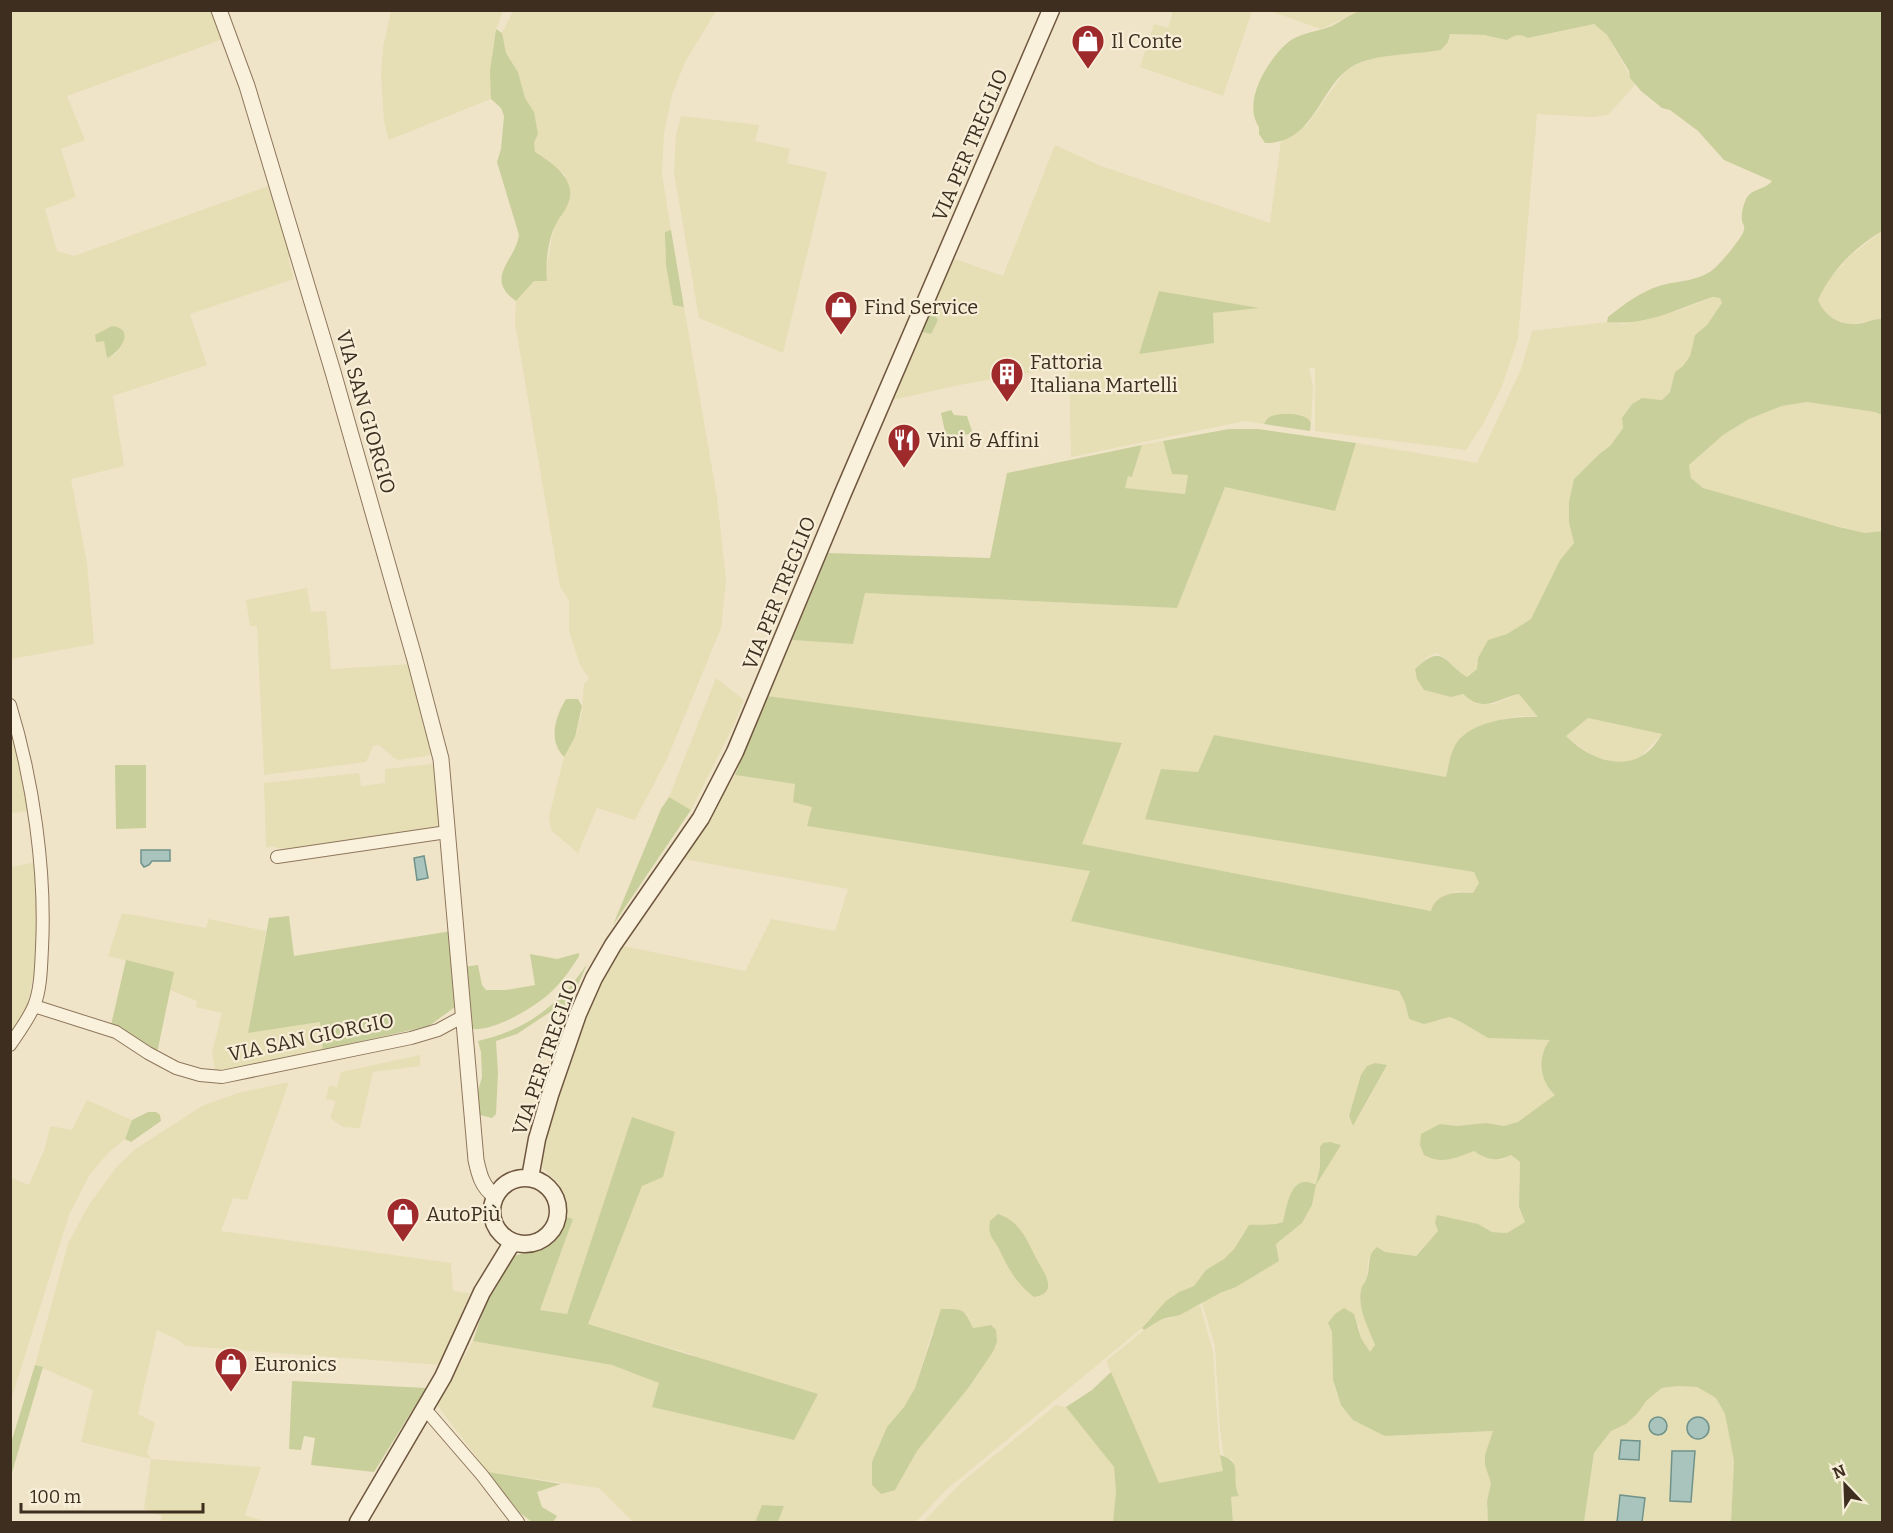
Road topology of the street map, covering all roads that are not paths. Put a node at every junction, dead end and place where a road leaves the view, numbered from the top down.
1 (219, 10) edge
2 (1051, 10) edge
3 (10, 705) edge
4 (447, 832) junction
5 (277, 857) dead end
6 (34, 1006) junction
7 (462, 1017) junction
8 (10, 1045) edge
9 (530, 1178) junction
10 (495, 1196) junction
11 (512, 1243) junction
12 (425, 1409) junction
13 (358, 1522) edge
14 (518, 1522) edge

1 - 4 street, VIA SAN GIORGIO
2 - 9 main road, VIA PER TREGLIO
3 - 6 street
4 - 5 street
4 - 7 street, VIA SAN GIORGIO
6 - 7 street, VIA SAN GIORGIO
6 - 8 street
7 - 10 street, VIA SAN GIORGIO
9 - 10 main road
9 - 11 main road
10 - 11 main road
11 - 12 main road
12 - 13 main road
12 - 14 street

